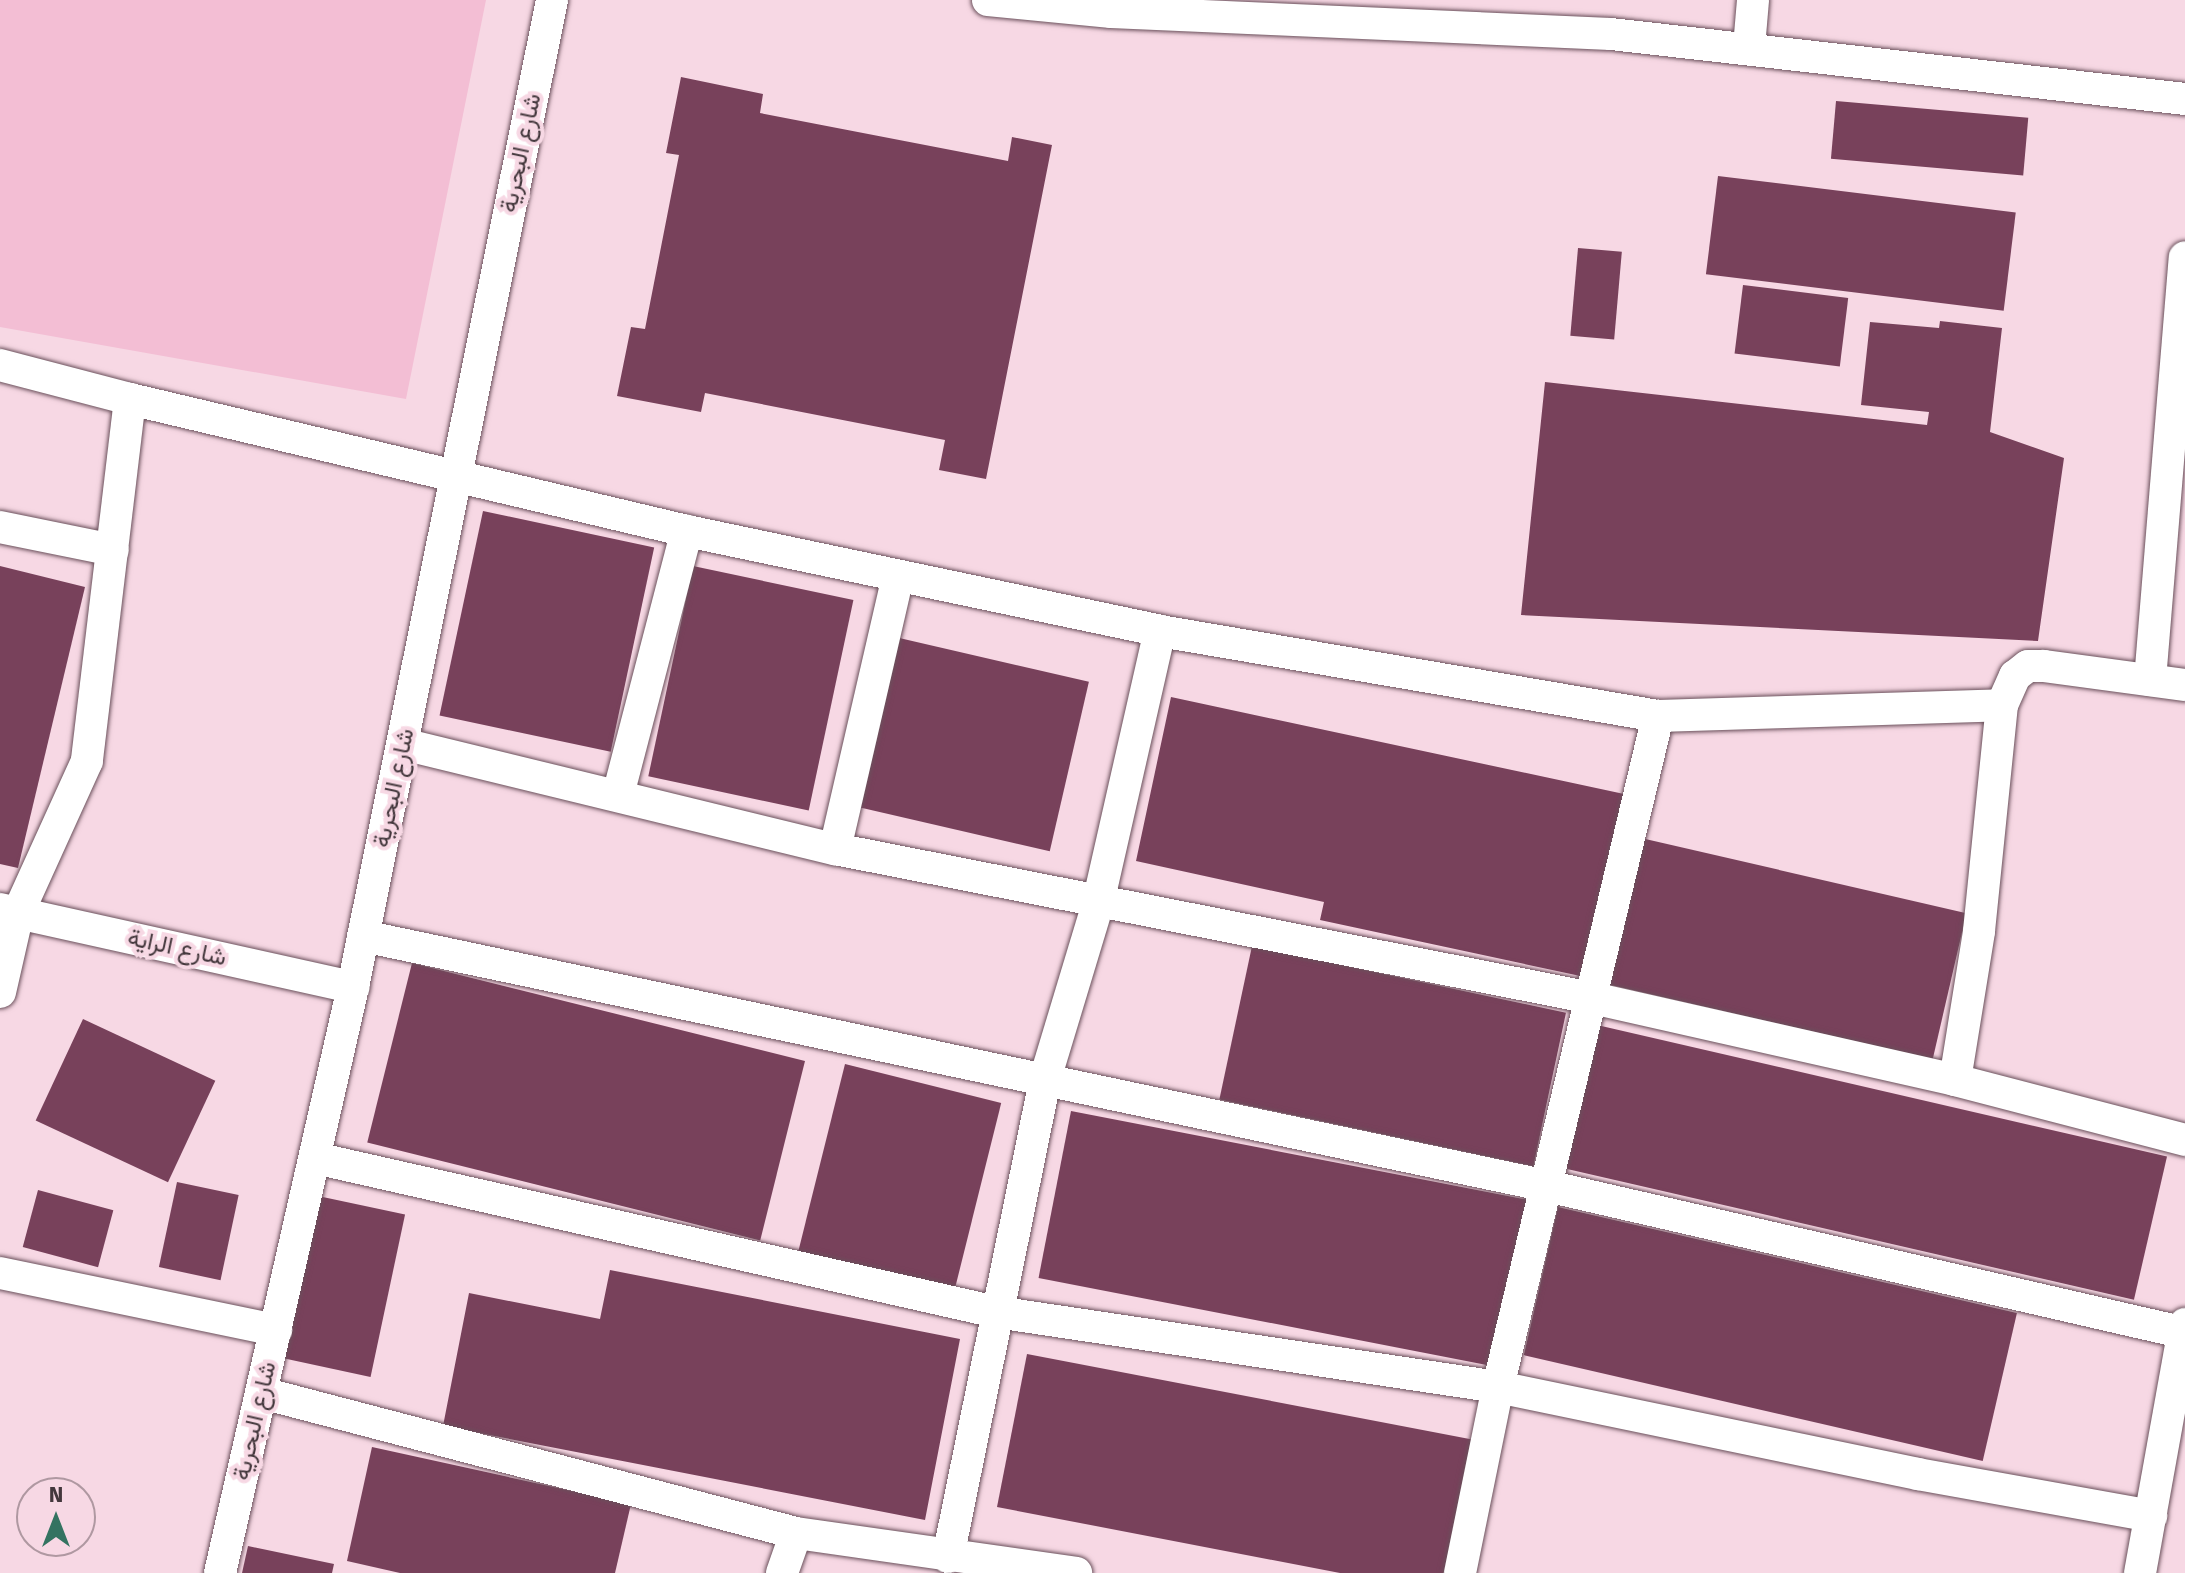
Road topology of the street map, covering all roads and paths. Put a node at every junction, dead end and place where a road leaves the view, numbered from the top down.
1 (552, 0) edge
2 (988, 0) edge
3 (1753, 0) edge
4 (1427, 14) edge
5 (1749, 47) junction
6 (2185, 99) edge
7 (2185, 257) edge
8 (0, 365) edge
9 (130, 399) junction
10 (455, 476) junction
11 (0, 527) edge
12 (687, 531) junction
13 (113, 550) junction
14 (898, 576) junction
15 (1160, 631) junction
16 (2150, 680) junction
17 (2185, 685) edge
18 (2002, 705) junction
19 (1658, 716) junction
20 (403, 744) junction
21 (618, 795) junction
22 (835, 849) junction
23 (1098, 903) junction
24 (9, 911) edge
25 (363, 936) junction
26 (353, 987) junction
27 (0, 992) edge
28 (1592, 998) junction
29 (1045, 1079) junction
30 (1955, 1080) junction
31 (2185, 1140) edge
32 (315, 1158) junction
33 (1547, 1186) junction
34 (0, 1273) edge
35 (996, 1312) junction
36 (276, 1330) junction
37 (2184, 1330) edge
38 (1498, 1387) junction
39 (262, 1393) junction
40 (2151, 1516) junction
41 (796, 1533) junction
42 (948, 1557) junction
43 (220, 1573) edge
44 (782, 1573) edge
45 (1076, 1573) edge
46 (1460, 1573) edge
47 (2140, 1573) edge

1 - 10 street, شارع البحرية
2 - 4 street
3 - 5 street
4 - 5 street
5 - 6 street
7 - 16 street
8 - 9 street
9 - 10 street
9 - 13 street
10 - 12 street
10 - 20 street, شارع البحرية
11 - 13 street
12 - 14 street
12 - 21 street
13 - 24 street
14 - 15 street
14 - 22 street
15 - 19 street
15 - 23 street
16 - 17 street
16 - 18 street
18 - 19 street
18 - 30 street
19 - 28 street
20 - 21 street
20 - 25 street, شارع البحرية
21 - 22 street
22 - 23 street
23 - 28 street
23 - 29 street
24 - 26 street, شارع الراية
24 - 27 street
25 - 26 street, شارع البحرية
25 - 29 street
26 - 32 street, شارع البحرية
28 - 30 street
28 - 33 street
29 - 33 street
29 - 35 street
30 - 31 street
32 - 35 street
32 - 36 street, شارع البحرية
33 - 37 street
33 - 38 street
34 - 36 street
35 - 38 street
35 - 42 street
36 - 39 street, شارع البحرية
37 - 40 street
38 - 40 street
38 - 46 street
39 - 41 street
39 - 43 street, شارع البحرية
40 - 47 street
41 - 42 street
41 - 44 street
42 - 45 street

